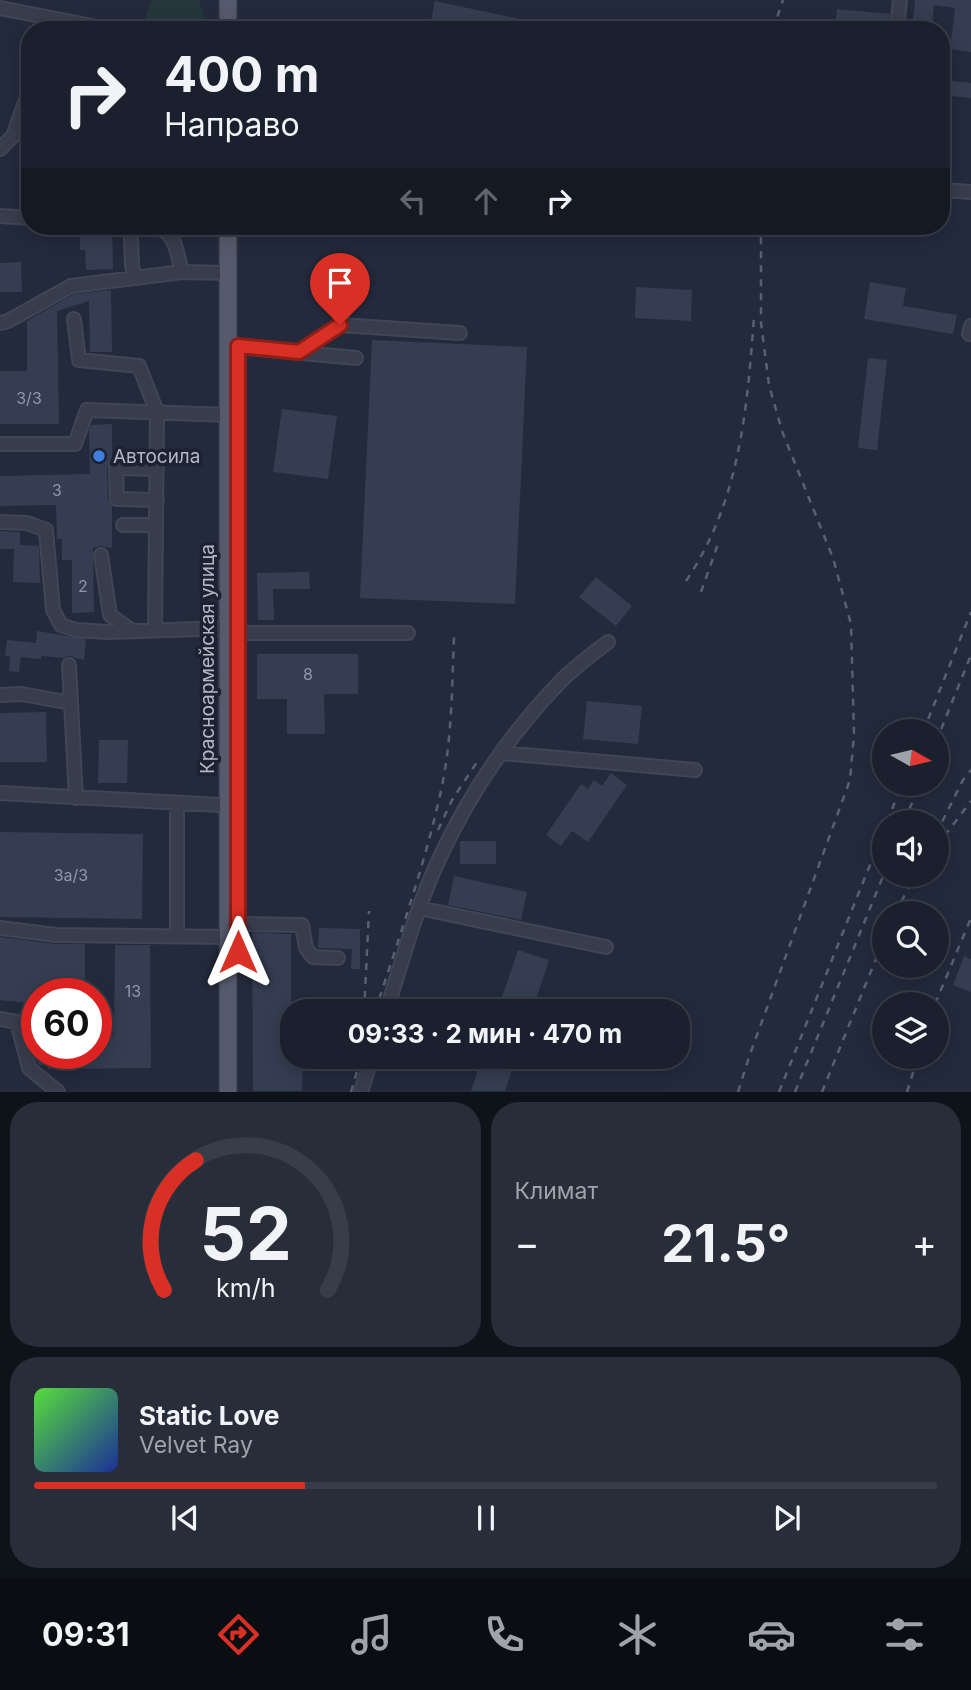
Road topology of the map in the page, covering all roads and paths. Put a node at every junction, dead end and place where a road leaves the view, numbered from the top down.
1 (228, 0) edge
2 (238, 0) edge
3 (900, 0) edge
4 (0, 8) edge
5 (43, 21) edge
6 (228, 21) edge
7 (238, 21) edge
8 (898, 21) edge
9 (21, 113) edge
10 (0, 149) edge
11 (950, 191) edge
12 (971, 192) edge
13 (2, 214) edge
14 (21, 217) edge
15 (171, 235) edge
16 (228, 235) edge
17 (238, 235) edge
18 (131, 239) dead end
19 (182, 272) junction
20 (228, 273) junction
21 (135, 277) junction
22 (74, 319) dead end
23 (0, 323) edge
24 (460, 333) dead end
25 (238, 346) junction
26 (299, 352) junction
27 (356, 358) dead end
28 (158, 412) junction
29 (228, 415) junction
30 (0, 444) edge
31 (157, 468) junction
32 (157, 500) junction
33 (0, 522) edge
34 (123, 525) dead end
35 (156, 525) junction
36 (101, 555) dead end
37 (155, 630) junction
38 (132, 631) junction
39 (233, 631) junction
40 (408, 633) dead end
41 (608, 642) dead end
42 (69, 665) dead end
43 (0, 695) edge
44 (71, 702) junction
45 (502, 753) junction
46 (695, 770) dead end
47 (0, 793) edge
48 (76, 798) junction
49 (177, 803) junction
50 (233, 806) junction
51 (419, 908) junction
52 (0, 928) edge
53 (233, 930) junction
54 (177, 936) junction
55 (606, 947) dead end
56 (338, 958) dead end
57 (390, 999) edge
58 (0, 1019) edge
59 (368, 1069) edge
60 (58, 1091) edge
61 (228, 1091) edge
62 (238, 1091) edge
63 (361, 1091) edge

1 - 6 main road
2 - 7 main road
3 - 8 street
4 - 5 street
9 - 10 street
11 - 12 street
13 - 14 street
15 - 19 street
16 - 20 main road, Красноармейская улица
17 - 25 main road, Красноармейская улица
18 - 21 street
19 - 20 street
19 - 21 street
20 - 29 main road, Красноармейская улица
21 - 23 street
22 - 28 street
24 - 26 street
25 - 26 street
25 - 39 main road, Красноармейская улица
26 - 27 street
28 - 29 street
28 - 30 street
28 - 31 street
29 - 39 main road, Красноармейская улица
31 - 32 street
31 - 32 street
32 - 35 street
33 - 38 street
34 - 35 street
35 - 37 street
36 - 38 street
37 - 38 street
37 - 39 street
39 - 40 street
39 - 50 main road, Красноармейская улица
41 - 45 street
42 - 44 street
43 - 44 street
44 - 48 street
45 - 46 street
45 - 51 street
47 - 48 street
48 - 49 street
49 - 50 street
49 - 54 street
50 - 53 main road, Красноармейская улица
51 - 55 street
51 - 57 street
52 - 54 street
53 - 54 street
53 - 56 street
53 - 61 main road, Красноармейская улица
53 - 62 main road, Красноармейская улица
58 - 60 street
59 - 63 street

